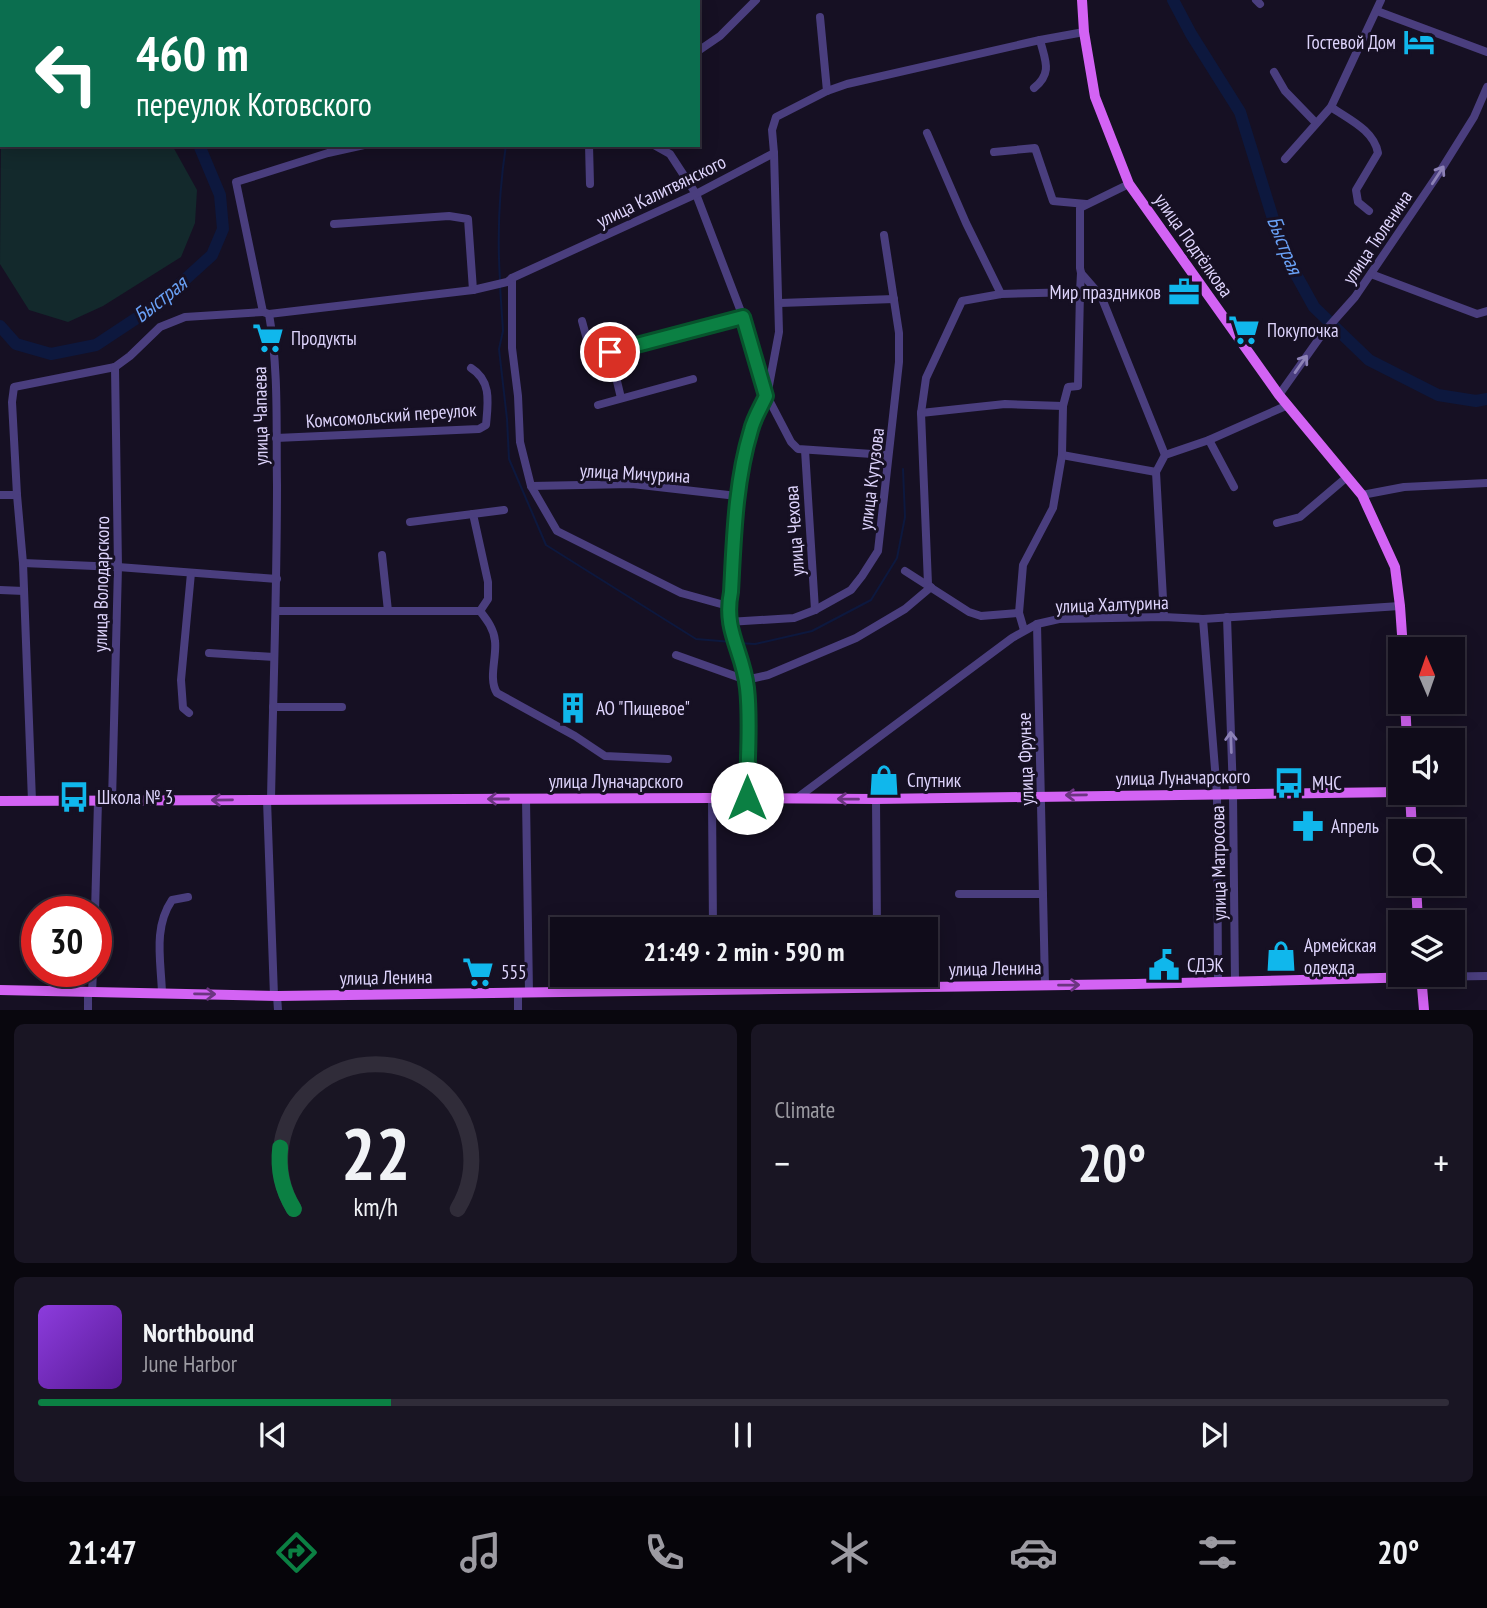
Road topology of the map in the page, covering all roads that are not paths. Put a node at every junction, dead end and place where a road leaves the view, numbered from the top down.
1 (756, 0) edge
2 (1082, 0) edge
3 (1381, 0) edge
4 (1377, 11) junction
5 (820, 17) dead end
6 (1084, 32) junction
7 (1040, 40) junction
8 (700, 50) edge
9 (1487, 52) edge
10 (1274, 72) dead end
11 (1034, 88) dead end
12 (1487, 88) edge
13 (827, 91) junction
14 (1331, 107) junction
15 (1316, 123) junction
16 (927, 133) dead end
17 (355, 147) edge
18 (589, 147) edge
19 (658, 147) edge
20 (994, 152) dead end
21 (775, 153) junction
22 (1284, 159) dead end
23 (590, 184) dead end
24 (1129, 184) junction
25 (696, 194) junction
26 (1089, 204) junction
27 (1369, 211) dead end
28 (334, 224) dead end
29 (884, 235) dead end
30 (1081, 273) junction
31 (1371, 274) junction
32 (509, 280) junction
33 (476, 290) junction
34 (1080, 292) junction
35 (1001, 294) junction
36 (894, 299) junction
37 (780, 303) junction
38 (1487, 311) edge
39 (266, 313) junction
40 (743, 317) junction
41 (582, 321) dead end
42 (610, 352) junction
43 (116, 367) junction
44 (471, 368) dead end
45 (693, 379) dead end
46 (1279, 395) junction
47 (766, 396) junction
48 (621, 398) junction
49 (12, 402) junction
50 (0, 403) edge
51 (598, 405) dead end
52 (1288, 405) junction
53 (1063, 406) junction
54 (921, 413) junction
55 (276, 438) junction
56 (1209, 440) junction
57 (805, 450) junction
58 (887, 455) junction
59 (1062, 455) junction
60 (1165, 455) junction
61 (1156, 471) junction
62 (1347, 477) junction
63 (1487, 483) edge
64 (531, 486) junction
65 (1234, 487) dead end
66 (0, 495) edge
67 (17, 495) junction
68 (1362, 495) junction
69 (737, 496) junction
70 (504, 510) dead end
71 (473, 514) junction
72 (410, 523) dead end
73 (1277, 523) dead end
74 (382, 555) dead end
75 (23, 563) junction
76 (118, 567) junction
77 (905, 571) dead end
78 (191, 573) junction
79 (277, 579) junction
80 (930, 586) junction
81 (0, 590) edge
82 (24, 591) junction
83 (728, 606) junction
84 (1400, 606) junction
85 (815, 610) junction
86 (277, 611) junction
87 (388, 611) junction
88 (480, 611) junction
89 (1019, 613) junction
90 (1164, 617) junction
91 (1227, 617) junction
92 (1203, 619) junction
93 (728, 622) junction
94 (1037, 624) junction
95 (1024, 630) junction
96 (1402, 637) edge
97 (209, 653) dead end
98 (676, 655) dead end
99 (274, 657) junction
100 (746, 680) junction
101 (273, 707) junction
102 (342, 707) dead end
103 (189, 713) dead end
104 (668, 759) dead end
105 (1388, 792) edge
106 (1217, 794) junction
107 (1233, 794) junction
108 (1042, 796) junction
109 (712, 798) junction
110 (747, 798) junction
111 (797, 798) junction
112 (526, 799) junction
113 (876, 799) junction
114 (269, 800) junction
115 (0, 801) edge
116 (32, 801) junction
117 (99, 801) junction
118 (112, 801) junction
119 (959, 894) dead end
120 (1043, 894) junction
121 (96, 896) edge
122 (188, 897) dead end
123 (713, 917) edge
124 (877, 917) edge
125 (1465, 976) edge
126 (1487, 976) edge
127 (1388, 977) edge
128 (1235, 982) junction
129 (1218, 983) junction
130 (1045, 985) junction
131 (938, 986) edge
132 (91, 987) edge
133 (878, 987) edge
134 (1422, 987) edge
135 (0, 990) edge
136 (713, 990) joint
137 (90, 993) junction
138 (162, 993) junction
139 (523, 993) junction
140 (276, 996) junction
141 (88, 1010) edge
142 (278, 1010) edge
143 (518, 1010) edge
144 (1424, 1010) edge

1 - 8 street
2 - 6 main road, улица Подтёлкова
3 - 4 street
4 - 9 street
4 - 14 street
5 - 13 street
6 - 7 street
6 - 24 main road, улица Подтёлкова
7 - 11 street
7 - 13 street
10 - 15 street
31 -> 12 street, улица Тюленина
13 - 21 street
14 - 15 street
14 - 27 street
15 - 22 street
16 - 35 street
17 - 39 street, улица Чапаева
18 - 23 street
19 - 25 street
20 - 26 street
21 - 25 street, улица Калитвянского
21 - 37 street
24 - 26 street
24 - 46 main road, улица Подтёлкова
25 - 32 street, улица Калитвянского
25 - 40 street
26 - 30 street
28 - 33 street
29 - 36 street, улица Кутузова
30 - 34 street
30 - 60 street
31 - 38 street
46 -> 31 street, улица Тюленина
32 - 33 street, улица Калитвянского
32 - 64 street
33 - 39 street, улица Калитвянского
34 - 35 street
34 - 53 street
35 - 54 street
36 - 37 street
36 - 58 street, улица Кутузова
37 - 47 street
39 - 43 street, улица Калитвянского
39 - 55 street, улица Чапаева
40 - 42 street
40 - 47 street
41 - 42 street
42 - 48 street
43 - 49 street, улица Калитвянского
43 - 76 street, улица Володарского
44 - 55 street, Комсомольский переулок
45 - 48 street
46 - 52 main road, улица Подтёлкова
47 - 57 street
47 - 69 street
48 - 51 street
49 - 50 street
49 - 67 street
52 - 56 street
52 - 62 main road, улица Подтёлкова
53 - 54 street
53 - 59 street
54 - 80 street
55 - 79 street, улица Чапаева
56 - 60 street
56 - 65 street
57 - 58 street
57 - 85 street, улица Чехова
58 - 85 street, улица Кутузова
59 - 61 street
59 - 89 street
60 - 61 street
61 - 90 street
62 - 68 main road, улица Подтёлкова
62 - 73 street
63 - 68 street
64 - 69 street, улица Мичурина
64 - 83 street
66 - 67 street
67 - 75 street
68 - 84 main road, улица Подтёлкова
69 - 83 street
70 - 71 street
71 - 72 street
71 - 88 street
74 - 87 street
75 - 76 street
75 - 82 street
76 - 78 street
76 - 118 street, улица Володарского
77 - 80 street
78 - 79 street
78 - 103 street
79 - 86 street, улица Чапаева
80 - 89 street
80 - 100 street
81 - 82 street
82 - 116 street
83 - 93 street
84 - 91 street, улица Халтурина
84 - 96 main road, улица Подтёлкова
85 - 93 street, улица Кутузова
86 - 87 street
86 - 99 street, улица Чапаева
87 - 88 street
88 - 104 street
89 - 95 street
90 - 92 street, улица Халтурина
90 - 94 street, улица Халтурина
91 - 92 street, улица Халтурина
107 -> 91 street, улица Матросова
92 - 106 street, улица Матросова
93 - 100 street
94 - 95 street, улица Халтурина
94 - 108 street, улица Фрунзе
95 - 111 street, улица Халтурина
97 - 99 street
98 - 100 street
99 - 101 street, улица Чапаева
100 - 110 street
101 - 102 street
101 - 114 street, улица Чапаева
105 - 107 main road, улица Луначарского
106 - 107 main road, улица Луначарского
106 -> 108 main road, улица Луначарского
106 - 129 street, улица Матросова
107 - 128 street, улица Матросова
108 - 113 main road, улица Луначарского
108 - 120 street, улица Фрунзе
109 - 110 main road, улица Луначарского
109 - 112 main road, улица Луначарского
109 - 123 street
110 - 111 main road, улица Луначарского
113 -> 111 main road, улица Луначарского
112 -> 114 main road, улица Луначарского
112 - 139 street
113 - 124 street
114 -> 118 main road, улица Луначарского
114 - 140 street, улица Чапаева
115 - 116 main road, улица Луначарского
116 - 117 main road, улица Луначарского
117 - 118 main road, улица Луначарского
117 - 121 street
119 - 120 street
120 - 130 street, улица Фрунзе
122 - 138 street
125 - 126 street, улица Ленина
127 - 128 main road, улица Ленина
128 - 129 main road, улица Ленина
130 -> 129 main road, улица Ленина
130 - 131 main road, улица Ленина
132 - 137 street
133 - 136 main road, улица Ленина
134 - 144 main road
135 - 137 main road, улица Ленина
136 - 139 main road, улица Ленина
137 - 138 main road, улица Ленина
137 - 141 street
138 -> 140 main road, улица Ленина
139 - 140 main road, улица Ленина
139 - 143 street
140 - 142 street, улица Чапаева

